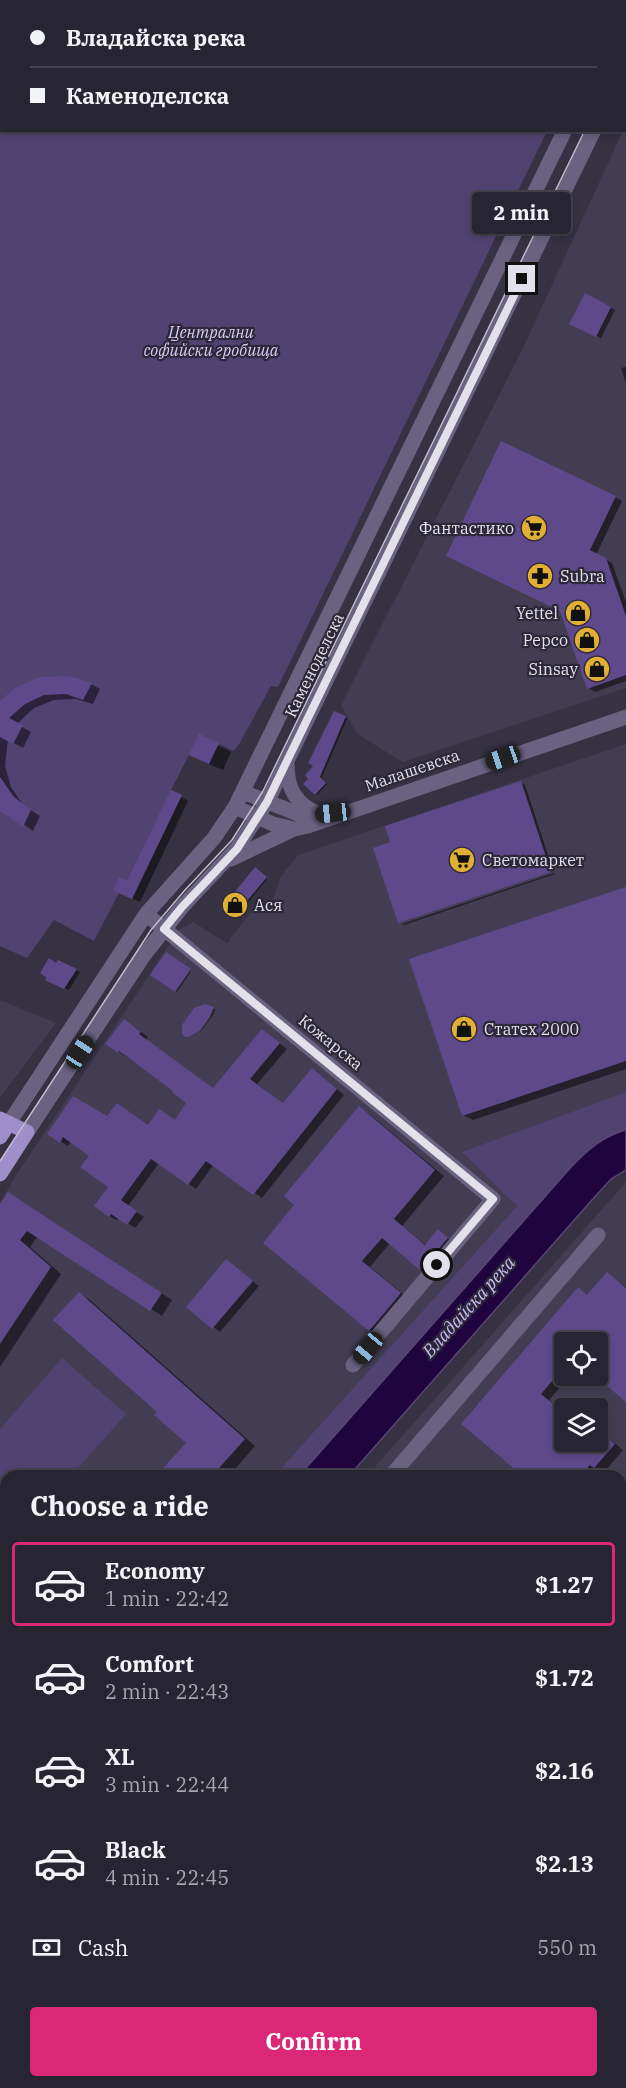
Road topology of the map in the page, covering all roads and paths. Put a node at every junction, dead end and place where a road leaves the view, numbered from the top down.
1 (564, 132) edge
2 (593, 132) edge
3 (626, 717) edge
4 (287, 761) junction
5 (243, 792) junction
6 (267, 802) junction
7 (235, 807) junction
8 (346, 812) junction
9 (320, 814) junction
10 (258, 816) junction
11 (294, 829) junction
12 (224, 863) junction
13 (146, 914) junction
14 (164, 929) junction
15 (4, 1121) edge
16 (27, 1132) junction
17 (0, 1137) edge
18 (0, 1174) edge
19 (598, 1235) dead end
20 (354, 1365) dead end
21 (396, 1470) edge

1 - 5 street, Каменоделска
2 - 4 street, Каменоделска
3 - 8 street, Малашевска
4 - 6 street, Каменоделска
4 - 9 street
5 - 6 street, Малашевска
5 - 7 street, Каменоделска
6 - 9 street, Малашевска
6 - 10 street, Каменоделска
7 - 10 street
7 - 13 street, Каменоделска
8 - 9 street, Малашевска
8 - 11 street, Малашевска
10 - 11 street
10 - 12 street, Каменоделска
11 - 12 street, Малашевска
12 - 14 street, Каменоделска
13 - 14 street, Кожарска
13 - 15 street, Каменоделска
14 - 16 street, Каменоделска
14 - 20 street, Кожарска
15 - 16 main road
15 - 17 main road, Каменоделска
16 - 18 main road, Каменоделска
19 - 21 street

